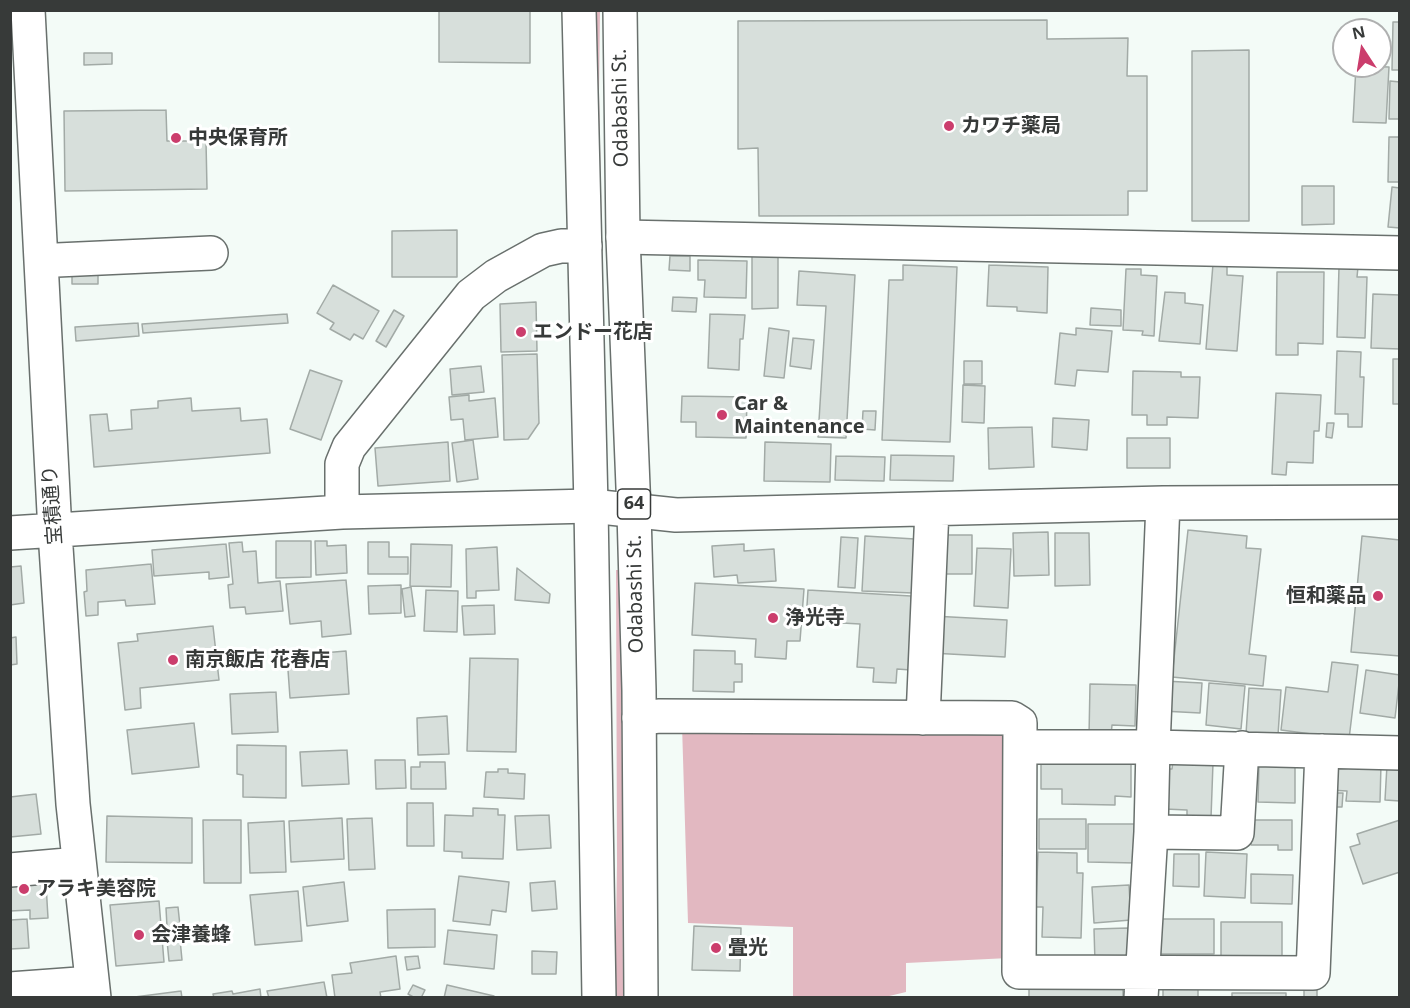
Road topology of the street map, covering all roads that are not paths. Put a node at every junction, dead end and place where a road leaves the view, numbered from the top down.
1 (28, 10) edge
2 (579, 10) edge
3 (620, 10) edge
4 (623, 237) junction
5 (585, 246) junction
6 (212, 253) dead end
7 (1400, 253) edge
8 (57, 260) dead end
9 (1400, 502) edge
10 (1163, 503) junction
11 (591, 506) junction
12 (932, 508) junction
13 (342, 512) junction
14 (634, 512) junction
15 (55, 532) junction
16 (10, 533) edge
17 (639, 718) junction
18 (923, 718) junction
19 (1020, 747) junction
20 (1153, 747) junction
21 (1242, 748) junction
22 (1322, 751) junction
23 (1400, 753) edge
24 (1151, 832) junction
25 (79, 864) junction
26 (10, 870) edge
27 (1142, 985) edge
28 (10, 989) edge
29 (93, 990) edge
30 (599, 998) edge
31 (641, 998) edge

1 - 15 street, 宝積通り
2 - 5 street, Odabashi St. / 64
3 - 4 street, Odabashi St. / 64
4 - 7 street
4 - 14 street, Odabashi St. / 64
5 - 11 street, Odabashi St. / 64
5 - 13 street
6 - 8 street
9 - 10 street
10 - 12 street
10 - 20 street
11 - 13 street
11 - 14 street
11 - 30 street, Odabashi St. / 64
12 - 14 street
12 - 18 street
13 - 15 street
14 - 17 street, Odabashi St. / 64
15 - 16 street
15 - 25 street, 宝積通り
17 - 18 street
17 - 31 street, Odabashi St. / 64
18 - 19 street
19 - 20 street
19 - 27 street
20 - 21 street
20 - 24 street
21 - 22 street
21 - 24 street
22 - 23 street
22 - 27 street
24 - 27 street
25 - 26 street
25 - 29 street, 宝積通り
28 - 29 street

